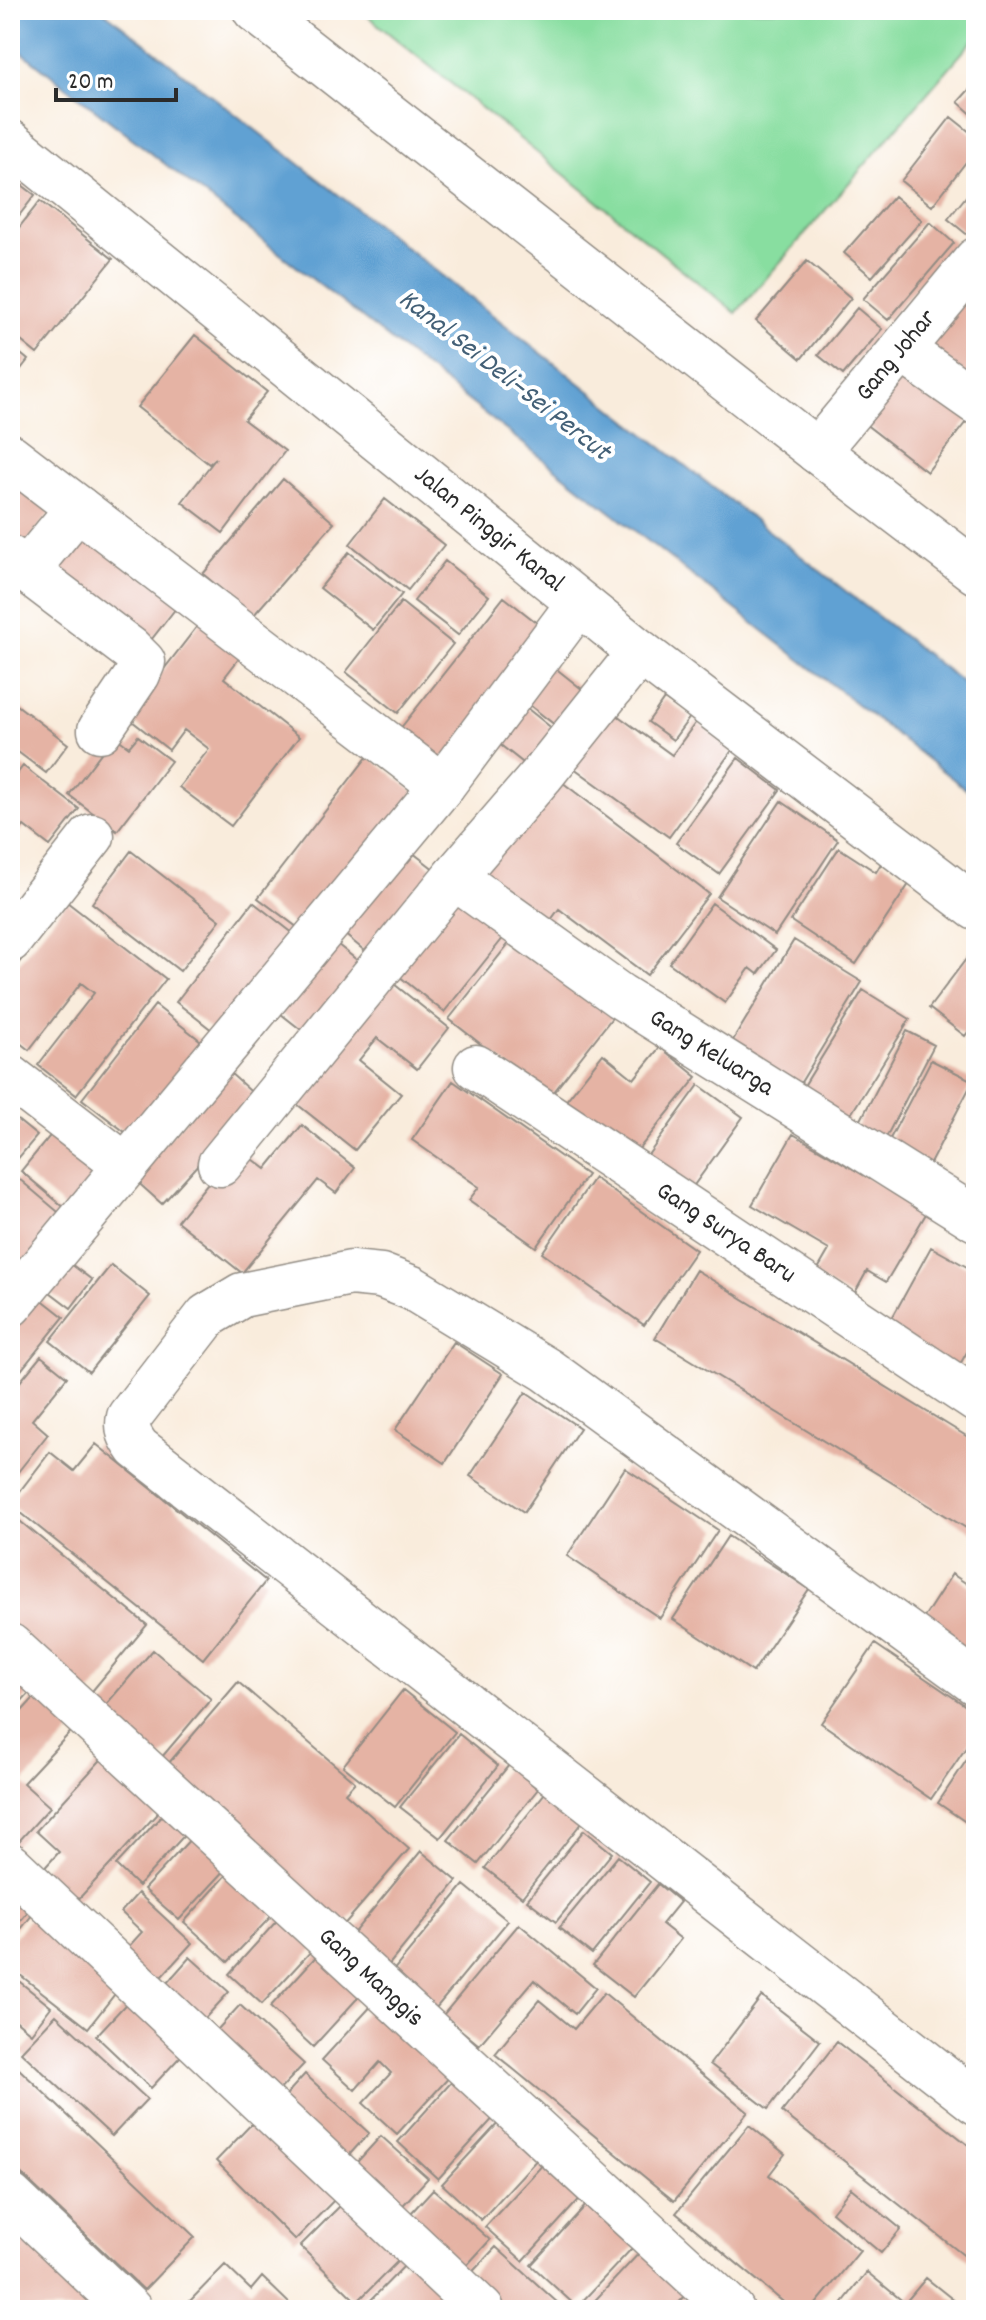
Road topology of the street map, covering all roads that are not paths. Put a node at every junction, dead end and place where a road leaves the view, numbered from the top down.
1 (255, 10) edge
2 (10, 142) edge
3 (976, 260) edge
4 (902, 350) junction
5 (976, 402) edge
6 (817, 451) junction
7 (10, 456) edge
8 (78, 508) junction
9 (18, 564) edge
10 (976, 572) edge
11 (579, 603) junction
12 (640, 652) junction
13 (100, 730) dead end
14 (442, 786) junction
15 (92, 836) dead end
16 (454, 877) junction
17 (976, 908) edge
18 (10, 940) edge
19 (476, 1067) dead end
20 (10, 1077) edge
21 (220, 1164) dead end
22 (126, 1166) junction
23 (976, 1219) edge
24 (10, 1305) edge
25 (976, 1400) edge
26 (10, 1646) edge
27 (976, 1683) edge
28 (10, 1865) edge
29 (976, 2102) edge
30 (10, 2196) edge
31 (130, 2310) edge
32 (482, 2310) edge
33 (732, 2310) edge

1 - 6 street
2 - 11 street, Jalan Pinggir Kanal
3 - 4 street, Gang Johar
4 - 5 street
4 - 6 street, Gang Johar
6 - 10 street
7 - 8 street
8 - 9 street
8 - 14 street
9 - 13 street
11 - 12 street, Jalan Pinggir Kanal
11 - 14 street
12 - 16 street
12 - 17 street, Jalan Pinggir Kanal
14 - 22 street
15 - 18 street
16 - 21 street
16 - 23 street, Gang Keluarga
19 - 25 street, Gang Surya Baru
20 - 22 street
22 - 24 street
26 - 33 street, Gang Manggis
27 - 29 street
28 - 32 street
30 - 31 street

